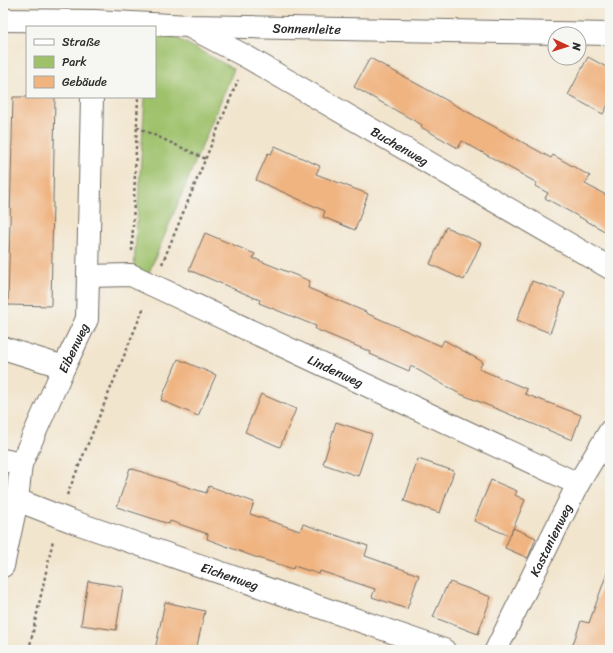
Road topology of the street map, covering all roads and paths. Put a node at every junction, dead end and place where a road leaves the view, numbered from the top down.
1 (3, 20) edge
2 (94, 24) edge
3 (189, 26) junction
4 (610, 34) edge
5 (247, 57) junction
6 (92, 98) edge
7 (138, 98) edge
8 (137, 127) junction
9 (206, 158) junction
10 (610, 268) edge
11 (131, 275) junction
12 (88, 276) junction
13 (153, 286) junction
14 (3, 348) edge
15 (64, 367) junction
16 (610, 431) edge
17 (12, 462) edge
18 (578, 484) junction
19 (17, 500) junction
20 (58, 516) junction
21 (3, 566) edge
22 (29, 650) edge
23 (444, 650) edge
24 (496, 650) edge

1 - 2 street, Sonnenleite
2 - 3 street, Sonnenleite
3 - 4 street, Sonnenleite
3 - 5 street, Buchenweg
5 - 9 path
5 - 10 street, Buchenweg
6 - 12 street, Eibenweg
7 - 8 path
8 - 9 path
8 - 11 path
9 - 13 path
11 - 12 street, Lindenweg
11 - 13 street, Lindenweg
12 - 15 street, Eibenweg
13 - 18 street, Lindenweg
13 - 20 path
14 - 15 street
15 - 17 street, Eibenweg
16 - 18 street, Kastanienweg
17 - 19 street, Eibenweg
18 - 24 street, Kastanienweg
19 - 20 street, Eichenweg
19 - 21 street, Eibenweg
20 - 22 path
20 - 23 street, Eichenweg

